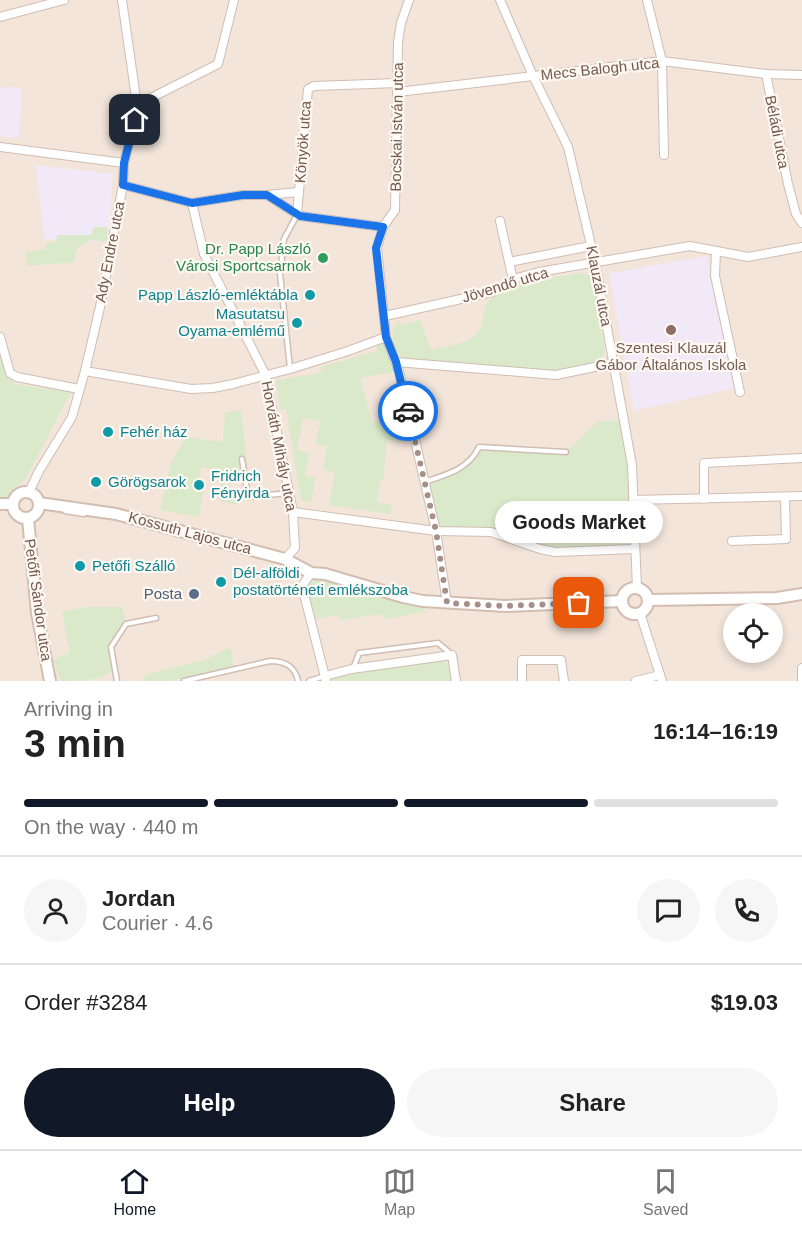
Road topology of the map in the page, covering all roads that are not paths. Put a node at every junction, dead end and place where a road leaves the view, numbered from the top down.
1 (64, 0) edge
2 (122, 0) edge
3 (234, 0) edge
4 (409, 0) edge
5 (500, 0) edge
6 (647, 0) edge
7 (0, 18) edge
8 (662, 61) junction
9 (766, 74) junction
10 (802, 75) edge
11 (533, 76) junction
12 (398, 83) junction
13 (398, 93) junction
14 (137, 105) junction
15 (0, 147) edge
16 (664, 155) dead end
17 (124, 163) junction
18 (123, 185) junction
19 (299, 192) junction
20 (267, 195) junction
21 (192, 203) junction
22 (297, 214) junction
23 (500, 221) dead end
24 (802, 223) edge
25 (383, 227) junction
26 (591, 246) junction
27 (802, 247) edge
28 (716, 251) junction
29 (509, 262) junction
30 (595, 262) junction
31 (513, 280) junction
32 (385, 316) junction
33 (0, 337) edge
34 (386, 337) junction
35 (396, 362) junction
36 (614, 363) junction
37 (290, 369) junction
38 (85, 371) junction
39 (265, 375) junction
40 (79, 389) junction
41 (740, 392) dead end
42 (567, 452) dead end
43 (242, 459) dead end
44 (802, 459) edge
45 (423, 482) junction
46 (29, 492) junction
47 (289, 493) junction
48 (785, 496) junction
49 (802, 496) edge
50 (704, 499) junction
51 (633, 500) junction
52 (39, 503) junction
53 (0, 504) edge
54 (13, 504) junction
55 (293, 512) junction
56 (28, 519) junction
57 (436, 531) junction
58 (732, 541) dead end
59 (635, 549) junction
60 (285, 559) junction
61 (311, 573) junction
62 (637, 588) junction
63 (802, 594) edge
64 (648, 600) junction
65 (622, 601) junction
66 (447, 603) junction
67 (640, 613) junction
68 (156, 618) dead end
69 (452, 655) junction
70 (802, 668) edge
71 (352, 669) junction
72 (325, 678) edge
73 (661, 678) edge
74 (50, 681) edge
75 (117, 681) edge
76 (184, 681) edge
77 (298, 681) edge
78 (309, 681) edge
79 (456, 681) edge
80 (522, 681) edge
81 (564, 681) edge
82 (636, 681) edge
83 (802, 681) edge

1 - 7 street
2 - 14 street, Ady Endre utca
3 - 14 street
4 - 12 street, Bocskai István utca
5 - 11 street, Klauzál utca
6 - 8 street
8 - 9 street, Mecs Balogh utca
8 - 11 street, Mecs Balogh utca
8 - 16 street
9 - 10 street, Mecs Balogh utca
9 - 24 street, Béládi utca
11 - 13 street, Mecs Balogh utca
11 - 26 street, Klauzál utca
12 - 13 street, Bocskai István utca
12 - 19 street, Könyök utca
13 - 25 street, Bocskai István utca
14 - 17 street, Ady Endre utca
15 - 17 street
17 - 18 street, Ady Endre utca
18 - 21 street
18 - 38 street, Ady Endre utca
19 - 20 street
19 - 22 street, Könyök utca
20 - 21 street
20 - 22 street
21 - 39 street, Horváth Mihály utca
22 - 25 street
22 - 37 lane
23 - 29 street
25 - 32 street, Bocskai István utca
26 - 29 street
26 - 30 street, Klauzál utca
27 - 28 street, Jövendő utca
28 - 30 street, Jövendő utca
28 - 41 street
29 - 31 street
30 - 31 street, Jövendő utca
30 - 36 street, Klauzál utca
31 - 32 street, Jövendő utca
32 - 34 street, Bocskai István utca
33 - 40 street
34 - 35 street, Bocskai István utca
34 - 37 street
35 - 36 street
35 - 45 street, Bocskai István utca
36 - 51 street, Klauzál utca
37 - 39 street
38 - 39 street
38 - 40 street, Ady Endre utca
39 - 47 street, Horváth Mihály utca
40 - 46 street, Ady Endre utca
42 - 45 lane
43 - 47 lane
44 - 50 street
45 - 57 street, Bocskai István utca
46 - 52 street
46 - 54 street
47 - 55 street, Horváth Mihály utca
48 - 49 street
48 - 50 street
48 - 58 street
50 - 51 street
51 - 59 street, Klauzál utca
52 - 56 street
52 - 60 street, Kossuth Lajos utca
53 - 54 street
54 - 56 street
55 - 57 street
55 - 60 street, Horváth Mihály utca
56 - 74 street, Petőfi Sándor utca
57 - 59 street
57 - 66 street, Bocskai István utca
59 - 62 street, Klauzál utca
60 - 61 street, Kossuth Lajos utca
61 - 66 street, Kossuth Lajos utca
61 - 72 street
62 - 64 street
62 - 65 street
63 - 64 street
64 - 67 street
65 - 66 street, Kossuth Lajos utca
65 - 67 street
67 - 73 street
68 - 75 lane
69 - 71 street
69 - 71 lane
69 - 79 street
70 - 83 street
71 - 72 street
72 - 78 lane
73 - 82 street
76 - 77 lane
80 - 81 street

